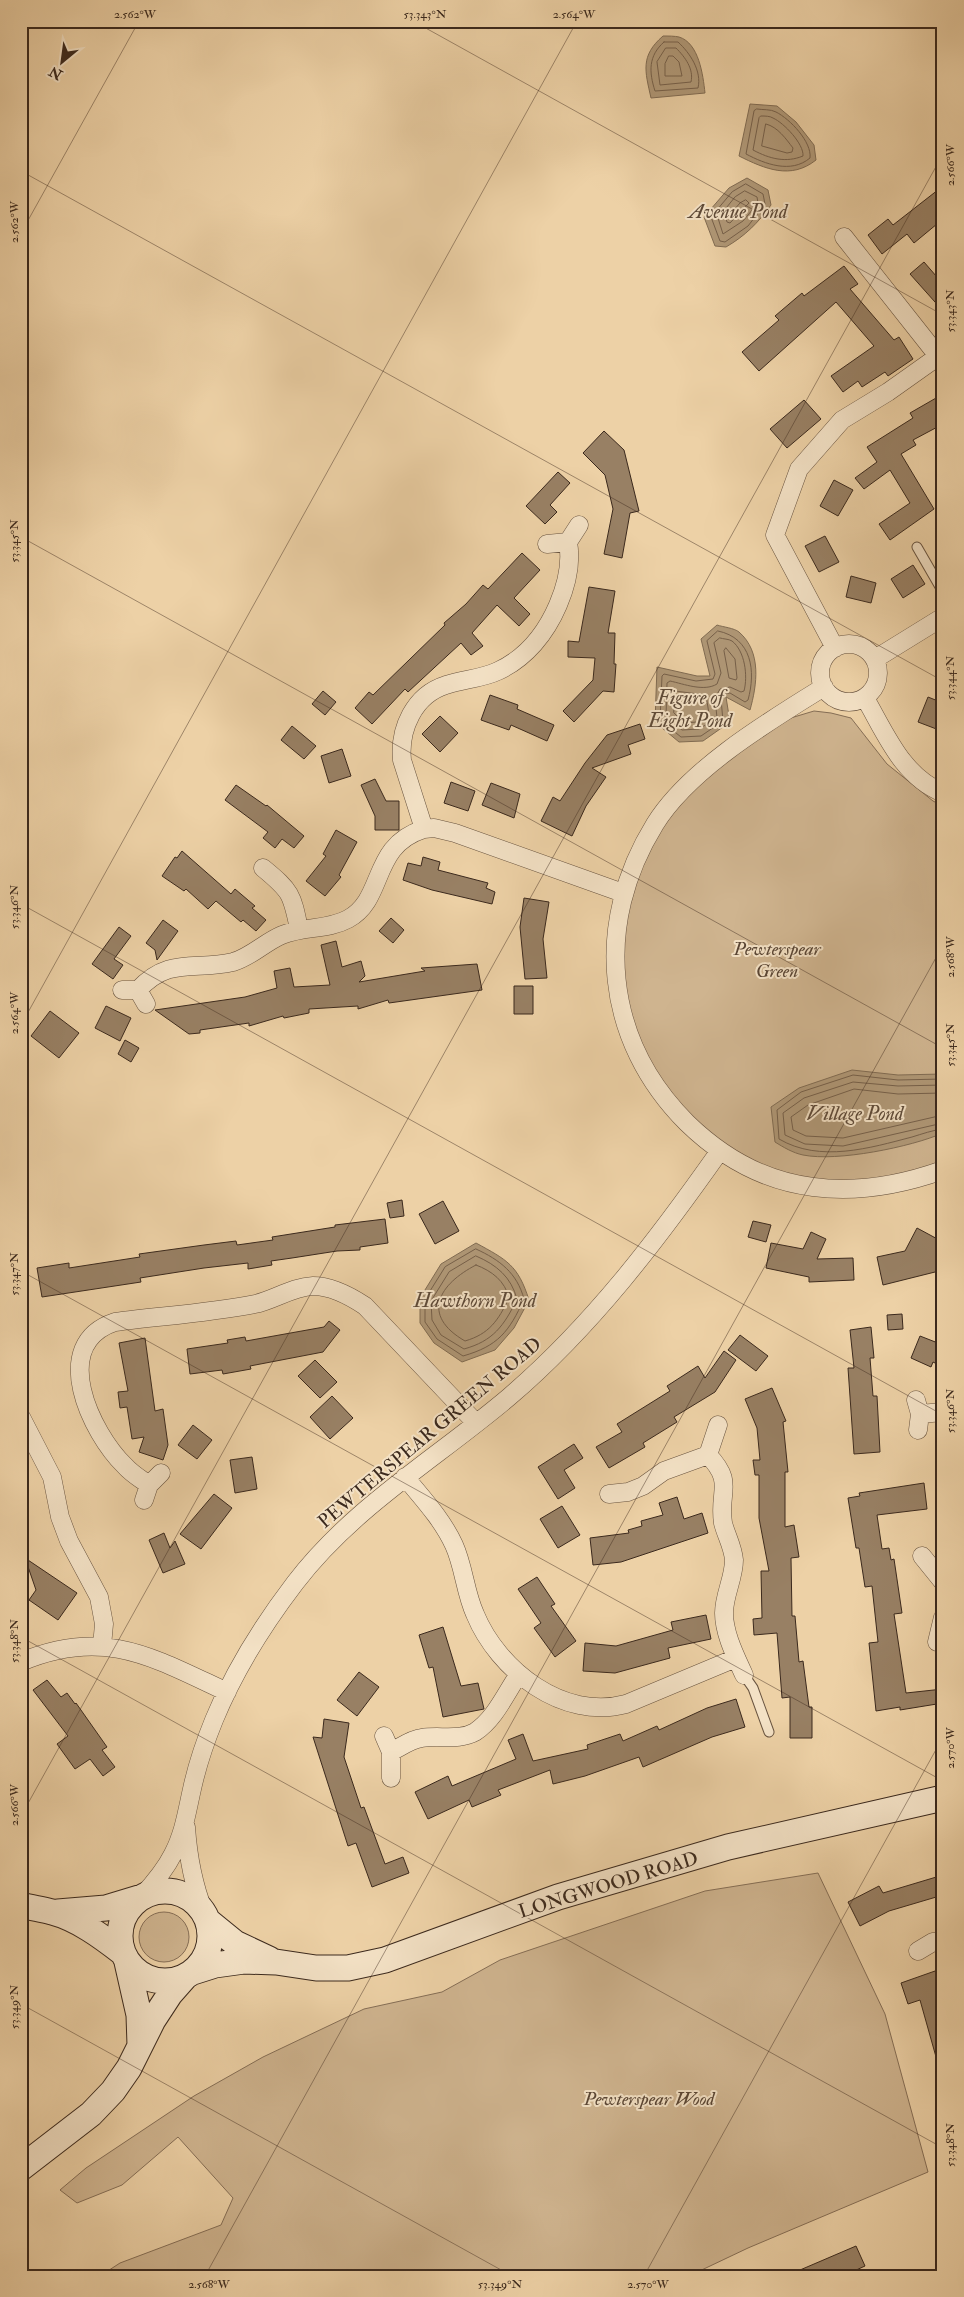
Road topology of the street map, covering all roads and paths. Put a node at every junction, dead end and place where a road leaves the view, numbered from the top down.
1 (844, 237) dead end
2 (941, 354) edge
3 (579, 525) dead end
4 (568, 542) junction
5 (547, 544) dead end
6 (917, 547) dead end
7 (943, 592) edge
8 (943, 617) edge
9 (835, 648) junction
10 (875, 659) junction
11 (824, 687) junction
12 (865, 698) junction
13 (943, 793) edge
14 (424, 829) junction
15 (263, 868) dead end
16 (623, 893) junction
17 (299, 929) junction
18 (135, 995) dead end
19 (720, 1152) junction
20 (943, 1170) edge
21 (943, 1412) edge
22 (918, 1414) dead end
23 (21, 1416) edge
24 (476, 1423) junction
25 (718, 1425) dead end
26 (708, 1455) junction
27 (405, 1477) junction
28 (151, 1486) dead end
29 (607, 1493) dead end
30 (922, 1556) dead end
31 (943, 1582) edge
32 (943, 1618) edge
33 (937, 1642) dead end
34 (102, 1646) junction
35 (736, 1658) junction
36 (21, 1662) edge
37 (519, 1674) junction
38 (744, 1675) joint
39 (227, 1692) junction
40 (769, 1732) dead end
41 (384, 1736) dead end
42 (391, 1752) junction
43 (391, 1778) dead end
44 (943, 1798) edge
45 (185, 1824) junction
46 (141, 1897) junction
47 (21, 1905) edge
48 (53, 1912) junction
49 (206, 1917) junction
50 (943, 1941) edge
51 (918, 1951) dead end
52 (125, 1957) junction
53 (276, 1962) junction
54 (189, 1975) junction
55 (140, 2045) junction
56 (21, 2168) edge

1 - 2 street
2 - 9 street
3 - 4 street
4 - 5 street
4 - 14 street
6 - 7 lane
8 - 10 street
9 - 10 street
9 - 11 street
10 - 12 street
11 - 12 street
11 - 16 street
12 - 13 street
14 - 16 street
14 - 17 street
15 - 17 street
16 - 19 street
17 - 18 street
19 - 20 street
19 - 24 street, PEWTERSPEAR GREEN ROAD
21 - 22 street
23 - 34 street
24 - 27 street, PEWTERSPEAR GREEN ROAD
24 - 28 street
25 - 26 street
26 - 29 street
26 - 35 street
27 - 37 street
27 - 39 street, PEWTERSPEAR GREEN ROAD
30 - 31 street
32 - 33 street
34 - 36 street
34 - 39 street
35 - 37 street
35 - 38 street
37 - 42 street
38 - 40 lane
39 - 45 street, PEWTERSPEAR GREEN ROAD
41 - 42 street
42 - 43 street
44 - 53 street, LONGWOOD ROAD
45 - 46 street, PEWTERSPEAR GREEN ROAD
45 - 49 street, PEWTERSPEAR GREEN ROAD
46 - 48 street
46 - 49 street
46 - 52 street
47 - 48 street
48 - 52 street
49 - 53 street, LONGWOOD ROAD
49 - 54 street
50 - 51 street
52 - 54 street
52 - 55 street
53 - 54 street, LONGWOOD ROAD
54 - 55 street
55 - 56 street

